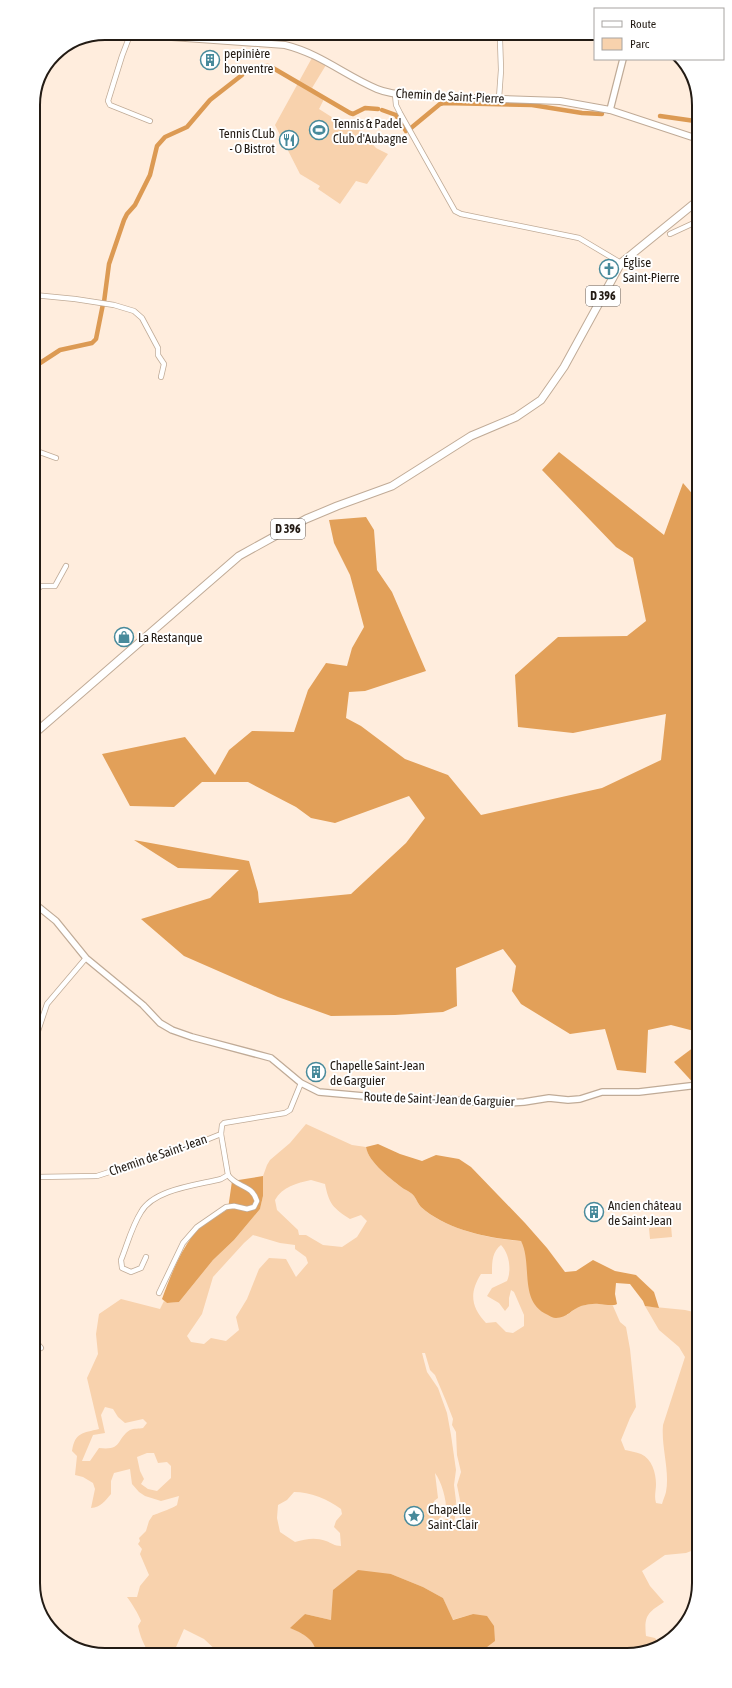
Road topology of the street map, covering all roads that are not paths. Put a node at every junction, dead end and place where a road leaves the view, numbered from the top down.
1 (128, 40) edge
2 (232, 40) edge
3 (500, 40) edge
4 (623, 60) edge
5 (395, 94) junction
6 (499, 98) junction
7 (610, 110) junction
8 (150, 121) dead end
9 (692, 137) edge
10 (692, 205) edge
11 (692, 209) edge
12 (692, 224) edge
13 (666, 225) junction
14 (670, 234) dead end
15 (621, 263) junction
16 (40, 296) edge
17 (161, 378) dead end
18 (40, 452) edge
19 (56, 458) dead end
20 (66, 566) dead end
21 (40, 587) edge
22 (40, 729) edge
23 (40, 908) edge
24 (86, 958) junction
25 (40, 1025) edge
26 (301, 1083) junction
27 (692, 1086) edge
28 (221, 1134) junction
29 (228, 1175) junction
30 (40, 1177) edge
31 (146, 1258) dead end
32 (159, 1293) dead end

1 - 8 street
2 - 5 main road, Chemin de Saint-Pierre
3 - 6 street
4 - 7 street
5 - 6 main road, Chemin de Saint-Pierre
5 - 15 street
6 - 7 main road, Chemin de Saint-Pierre
7 - 9 main road, Chemin de Saint-Pierre
10 - 13 main road, D 396
11 - 13 main road, D 396
12 - 14 street
13 - 15 main road, D 396
15 - 22 main road, D 396
16 - 17 street
18 - 19 street
20 - 21 street
23 - 24 street, Route de Saint-Jean de Garguier
24 - 25 street
24 - 26 street, Route de Saint-Jean de Garguier
26 - 27 street, Route de Saint-Jean de Garguier
26 - 28 street, Chemin de Saint-Jean
28 - 29 street
28 - 30 street, Chemin de Saint-Jean
29 - 31 street
29 - 32 street

